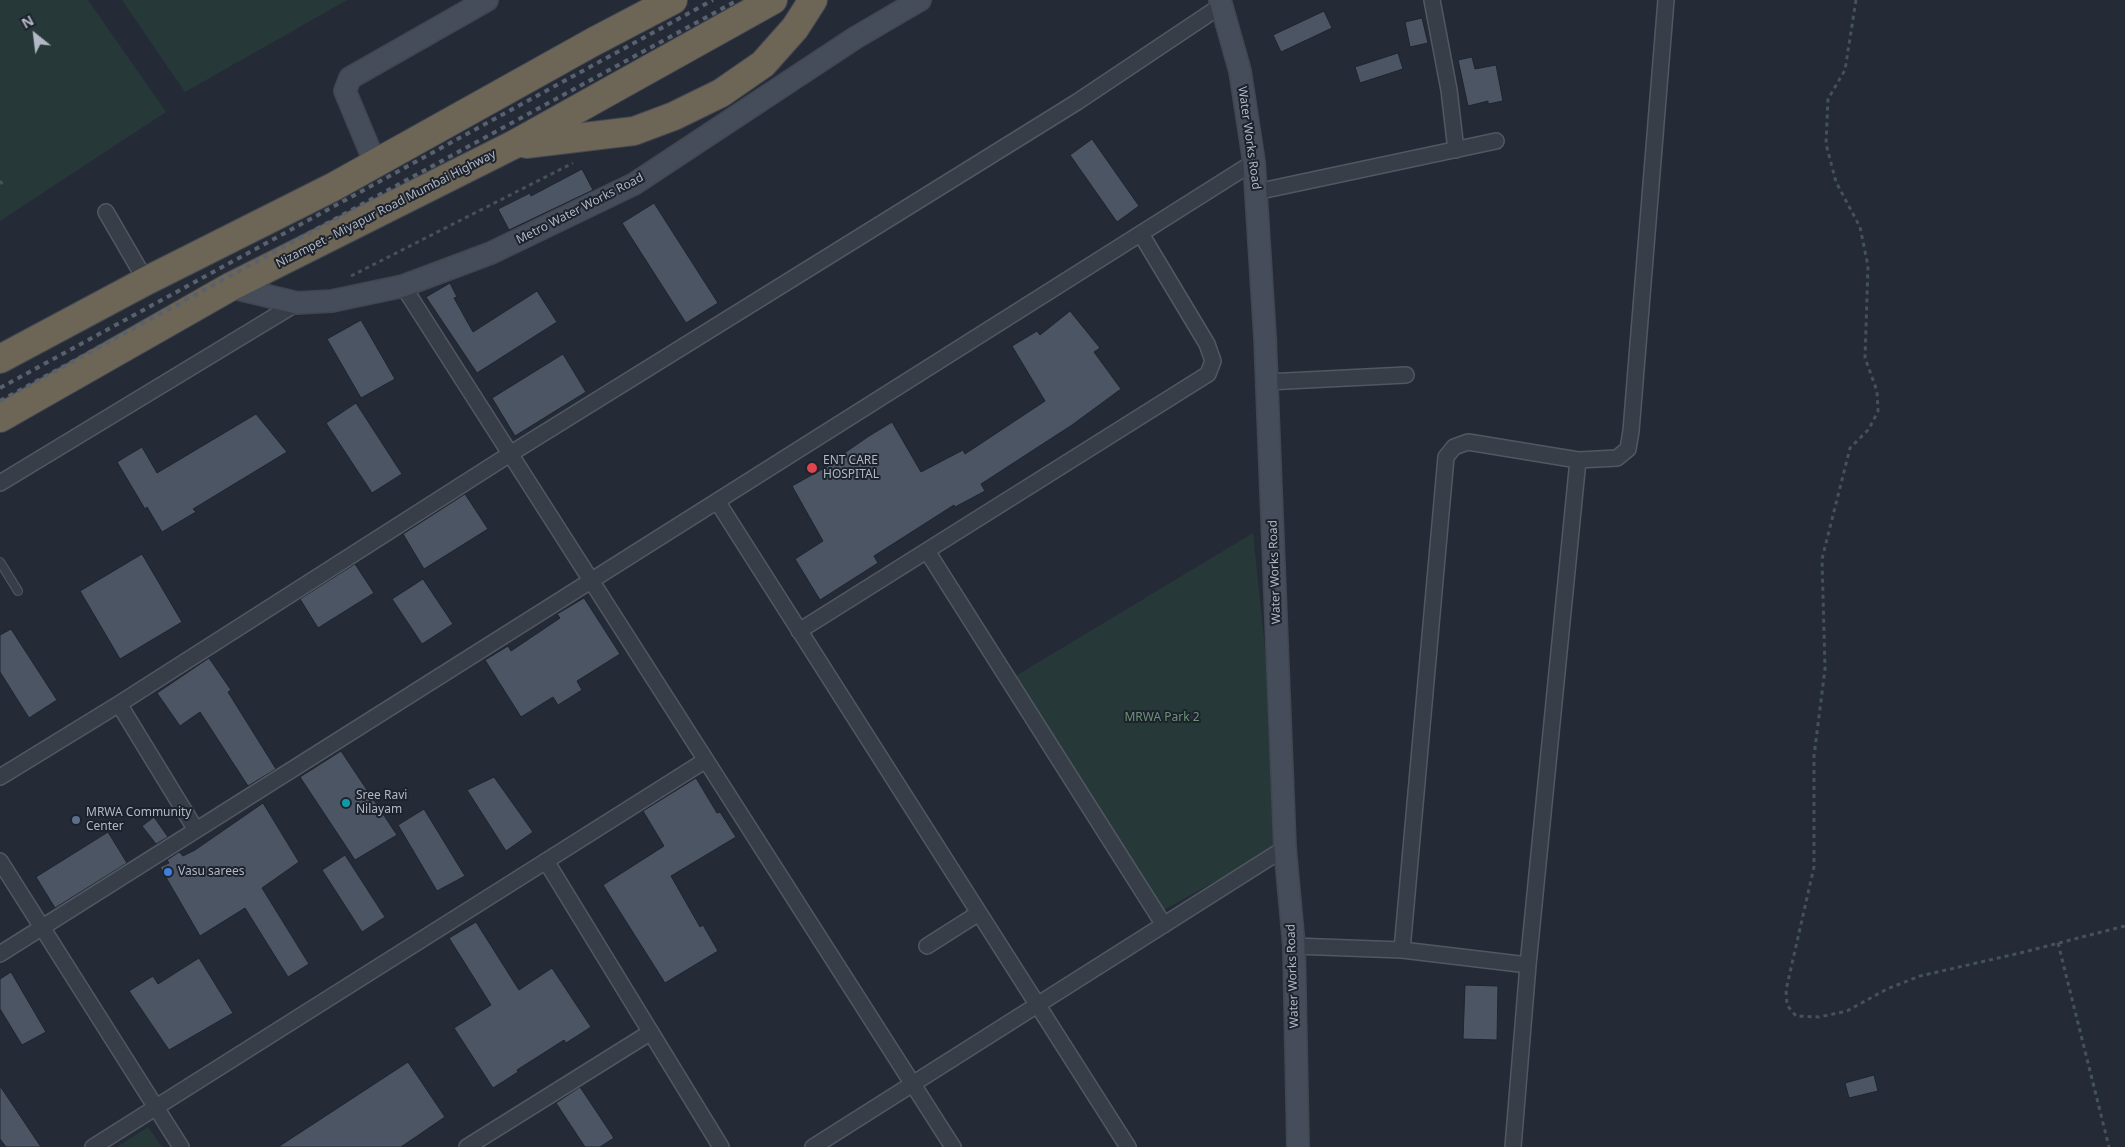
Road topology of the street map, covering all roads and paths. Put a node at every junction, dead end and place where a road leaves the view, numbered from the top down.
1 (487, 0) edge
2 (632, 0) edge
3 (673, 0) edge
4 (773, 0) edge
5 (812, 0) edge
6 (920, 0) edge
7 (1432, 0) edge
8 (1666, 0) edge
9 (1856, 0) edge
10 (1221, 2) edge
11 (593, 42) junction
12 (1496, 141) dead end
13 (512, 145) junction
14 (1456, 150) junction
15 (1254, 162) junction
16 (375, 163) junction
17 (0, 181) edge
18 (3, 185) dead end
19 (1256, 192) junction
20 (106, 212) dead end
21 (1141, 234) junction
22 (146, 281) junction
23 (403, 286) junction
24 (230, 288) junction
25 (297, 303) junction
26 (0, 358) edge
27 (1406, 375) dead end
28 (1267, 382) junction
29 (0, 418) edge
30 (510, 454) junction
31 (1578, 460) junction
32 (0, 483) edge
33 (717, 501) junction
34 (927, 552) junction
35 (0, 562) edge
36 (591, 581) junction
37 (18, 591) dead end
38 (799, 631) junction
39 (118, 704) junction
40 (706, 760) junction
41 (0, 777) edge
42 (196, 830) junction
43 (1286, 848) junction
44 (0, 861) edge
45 (546, 861) junction
46 (979, 913) junction
47 (1164, 926) junction
48 (2125, 926) edge
49 (42, 928) junction
50 (2058, 943) junction
51 (927, 946) dead end
52 (1294, 946) junction
53 (1402, 950) junction
54 (0, 954) edge
55 (1528, 965) junction
56 (1037, 1005) junction
57 (651, 1032) junction
58 (912, 1084) junction
59 (156, 1107) junction
60 (93, 1147) edge
61 (181, 1147) edge
62 (467, 1147) edge
63 (721, 1147) edge
64 (813, 1147) edge
65 (953, 1147) edge
66 (1128, 1147) edge
67 (1298, 1147) edge
68 (1512, 1147) edge
69 (2109, 1147) edge

1 - 16 street
2 - 11 highway
3 - 11 highway
4 - 13 highway, Nizampet - Miyapur Road Mumbai Highway
5 - 13 highway
6 - 23 street, Metro Water Works Road
7 - 14 street
8 - 31 street
9 - 50 path
10 - 15 street, Water Works Road
10 - 30 street
11 - 16 highway
12 - 14 street
13 - 24 highway, Nizampet - Miyapur Road Mumbai Highway
14 - 19 street
15 - 19 street, Water Works Road
15 - 21 street
16 - 22 highway
17 - 18 path
19 - 28 street, Water Works Road
20 - 22 street
21 - 33 street
21 - 34 street
22 - 26 highway
23 - 25 street, Metro Water Works Road
23 - 30 street
24 - 25 street, Metro Water Works Road
24 - 29 highway, Nizampet - Miyapur Road Mumbai Highway
25 - 32 street
27 - 28 street
28 - 43 street, Water Works Road
30 - 36 street
30 - 39 street
31 - 53 street
31 - 55 street
33 - 36 street
33 - 38 street
34 - 38 street
34 - 47 street
35 - 37 lane
36 - 40 street
36 - 42 street
38 - 46 street
39 - 41 street
39 - 42 street
40 - 45 street
40 - 58 street
42 - 49 street
43 - 47 street
43 - 52 street, Water Works Road
44 - 49 street
45 - 57 street
45 - 59 street
46 - 51 street
46 - 56 street
47 - 56 street
48 - 50 path
49 - 54 street
49 - 59 street
50 - 69 path
52 - 53 street
52 - 67 street, Water Works Road
53 - 55 street
55 - 68 street
56 - 58 street
56 - 66 street
57 - 62 street
57 - 63 street
58 - 64 street
58 - 65 street
59 - 60 street
59 - 61 street

